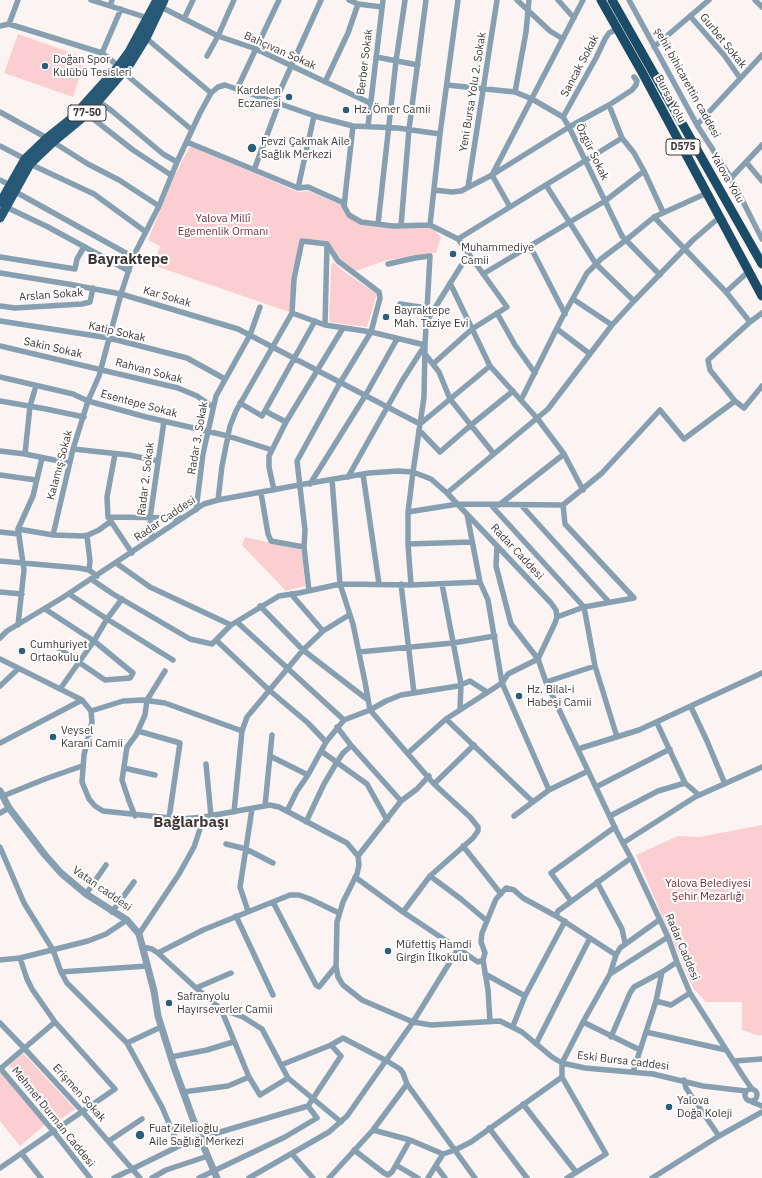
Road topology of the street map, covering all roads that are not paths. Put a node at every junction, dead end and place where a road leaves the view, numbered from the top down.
1 (18, 0) edge
2 (92, 0) edge
3 (112, 0) edge
4 (193, 0) edge
5 (234, 0) edge
6 (279, 0) edge
7 (321, 0) edge
8 (350, 0) edge
9 (383, 0) edge
10 (405, 0) edge
11 (426, 0) edge
12 (458, 0) edge
13 (497, 0) edge
14 (517, 0) edge
15 (529, 0) edge
16 (558, 0) edge
17 (583, 0) edge
18 (601, 0) edge
19 (612, 0) edge
20 (629, 0) edge
21 (709, 0) edge
22 (755, 0) edge
23 (161, 2) edge
24 (358, 4) junction
25 (110, 6) junction
26 (382, 7) junction
27 (762, 7) edge
28 (121, 9) junction
29 (528, 11) junction
30 (690, 16) junction
31 (148, 18) junction
32 (574, 18) junction
33 (184, 19) junction
34 (9, 24) junction
35 (0, 26) edge
36 (617, 29) junction
37 (218, 36) junction
38 (146, 38) junction
39 (563, 39) junction
40 (654, 47) junction
41 (256, 49) junction
42 (102, 53) junction
43 (762, 55) edge
44 (207, 56) dead end
45 (376, 57) junction
46 (396, 61) junction
47 (418, 65) junction
48 (291, 66) junction
49 (121, 70) junction
50 (634, 77) dead end
51 (740, 78) junction
52 (325, 82) junction
53 (447, 85) junction
54 (237, 89) junction
55 (483, 89) junction
56 (515, 92) junction
57 (211, 93) junction
58 (532, 99) junction
59 (98, 101) junction
60 (277, 103) junction
61 (370, 103) junction
62 (609, 105) junction
63 (0, 112) edge
64 (87, 114) junction
65 (314, 116) junction
66 (563, 117) junction
67 (697, 125) junction
68 (353, 126) junction
69 (368, 126) junction
70 (390, 127) junction
71 (569, 127) junction
72 (409, 129) junction
73 (192, 130) junction
74 (440, 134) junction
75 (622, 138) junction
76 (50, 140) junction
77 (187, 142) junction
78 (762, 145) edge
79 (0, 146) edge
80 (585, 161) junction
81 (27, 162) junction
82 (177, 162) junction
83 (746, 162) junction
84 (254, 170) junction
85 (644, 171) junction
86 (171, 175) junction
87 (492, 175) junction
88 (731, 178) junction
89 (0, 180) edge
90 (762, 181) edge
91 (546, 185) junction
92 (468, 187) junction
93 (12, 188) junction
94 (298, 188) junction
95 (434, 190) junction
96 (708, 193) junction
97 (605, 201) junction
98 (344, 203) junction
99 (3, 205) edge
100 (159, 206) junction
101 (510, 207) junction
102 (663, 212) junction
103 (654, 217) junction
104 (0, 218) edge
105 (720, 219) junction
106 (569, 223) junction
107 (378, 224) junction
108 (430, 225) junction
109 (401, 226) junction
110 (146, 232) junction
111 (458, 239) junction
112 (762, 239) edge
113 (626, 240) junction
114 (327, 244) junction
115 (530, 246) junction
116 (84, 247) junction
117 (685, 249) junction
118 (469, 253) junction
119 (0, 257) edge
120 (133, 257) junction
121 (388, 264) dead end
122 (596, 264) junction
123 (762, 264) edge
124 (129, 271) junction
125 (749, 271) junction
126 (0, 273) edge
127 (483, 274) junction
128 (660, 275) junction
129 (450, 283) junction
130 (93, 288) junction
131 (726, 292) junction
132 (121, 294) junction
133 (762, 296) edge
134 (572, 299) junction
135 (634, 301) junction
136 (400, 304) dead end
137 (0, 306) edge
138 (260, 307) dead end
139 (427, 308) junction
140 (292, 313) junction
141 (497, 313) junction
142 (762, 313) edge
143 (564, 314) junction
144 (0, 321) edge
145 (316, 321) junction
146 (427, 321) junction
147 (750, 322) junction
148 (325, 325) junction
149 (612, 326) junction
150 (343, 328) junction
151 (472, 329) junction
152 (557, 329) junction
153 (371, 332) junction
154 (250, 335) junction
155 (109, 338) junction
156 (397, 339) junction
157 (425, 345) junction
158 (0, 346) edge
159 (272, 347) junction
160 (425, 354) junction
161 (590, 354) junction
162 (295, 359) junction
163 (433, 364) junction
164 (490, 366) junction
165 (101, 369) junction
166 (317, 371) junction
167 (535, 372) junction
168 (0, 377) edge
169 (225, 379) junction
170 (340, 383) junction
171 (36, 386) junction
172 (762, 386) edge
173 (513, 391) junction
174 (365, 396) junction
175 (450, 399) junction
176 (521, 400) junction
177 (0, 401) edge
178 (88, 401) junction
179 (735, 401) junction
180 (240, 403) junction
181 (30, 406) junction
182 (213, 407) junction
183 (387, 407) junction
184 (265, 410) junction
185 (84, 417) junction
186 (537, 418) junction
187 (164, 421) junction
188 (286, 422) junction
189 (471, 425) junction
190 (420, 427) junction
191 (208, 431) junction
192 (228, 436) junction
193 (73, 449) junction
194 (272, 450) junction
195 (0, 451) edge
196 (25, 454) junction
197 (115, 454) junction
198 (494, 454) junction
199 (564, 454) junction
200 (42, 458) junction
201 (158, 461) junction
202 (70, 463) junction
203 (413, 472) junction
204 (363, 474) junction
205 (0, 475) edge
206 (348, 477) junction
207 (332, 479) junction
208 (36, 480) junction
209 (310, 484) junction
210 (299, 485) junction
211 (274, 490) junction
212 (583, 490) junction
213 (261, 493) junction
214 (447, 493) junction
215 (218, 500) junction
216 (458, 504) junction
217 (499, 504) junction
218 (491, 505) junction
219 (521, 505) junction
220 (563, 505) junction
221 (196, 510) junction
222 (408, 512) junction
223 (467, 513) junction
224 (150, 518) junction
225 (183, 518) junction
226 (109, 519) junction
227 (0, 532) edge
228 (18, 532) junction
229 (53, 535) junction
230 (87, 536) junction
231 (152, 539) junction
232 (471, 542) junction
233 (408, 544) junction
234 (497, 546) junction
235 (304, 547) junction
236 (132, 552) junction
237 (0, 561) edge
238 (23, 563) junction
239 (116, 563) junction
240 (89, 570) junction
241 (94, 577) junction
242 (480, 582) junction
243 (340, 584) junction
244 (379, 584) junction
245 (401, 584) junction
246 (442, 584) junction
247 (411, 585) junction
248 (310, 590) junction
249 (0, 592) edge
250 (22, 594) junction
251 (69, 594) junction
252 (291, 594) junction
253 (122, 600) junction
254 (609, 602) junction
255 (260, 606) junction
256 (584, 607) junction
257 (45, 609) junction
258 (350, 615) junction
259 (557, 617) junction
260 (107, 619) junction
261 (237, 622) junction
262 (18, 625) junction
263 (231, 625) junction
264 (323, 631) junction
265 (495, 636) junction
266 (0, 638) edge
267 (216, 640) junction
268 (94, 641) junction
269 (453, 643) junction
270 (52, 644) dead end
271 (408, 648) junction
272 (303, 650) junction
273 (359, 652) junction
274 (0, 659) edge
275 (538, 659) junction
276 (172, 660) dead end
277 (79, 662) junction
278 (595, 666) junction
279 (288, 668) junction
280 (18, 669) junction
281 (165, 671) dead end
282 (762, 673) edge
283 (546, 682) junction
284 (502, 683) junction
285 (461, 684) junction
286 (0, 686) edge
287 (60, 689) junction
288 (269, 690) junction
289 (487, 692) junction
290 (414, 693) junction
291 (82, 700) junction
292 (147, 700) junction
293 (368, 700) junction
294 (690, 707) junction
295 (370, 710) junction
296 (460, 710) junction
297 (91, 711) junction
298 (446, 718) junction
299 (344, 720) junction
300 (657, 722) junction
301 (338, 727) junction
302 (138, 731) junction
303 (242, 731) junction
304 (272, 735) dead end
305 (617, 737) junction
306 (326, 742) junction
307 (0, 743) edge
308 (474, 745) junction
309 (351, 746) junction
310 (578, 749) junction
311 (670, 749) junction
312 (321, 751) junction
313 (408, 753) junction
314 (270, 756) junction
315 (337, 762) junction
316 (206, 764) dead end
317 (82, 766) junction
318 (762, 767) edge
319 (124, 768) junction
320 (588, 771) junction
321 (155, 774) dead end
322 (308, 775) junction
323 (429, 776) junction
324 (686, 783) junction
325 (434, 784) junction
326 (725, 784) junction
327 (596, 787) junction
328 (549, 790) junction
329 (2, 793) edge
330 (699, 795) junction
331 (401, 801) junction
332 (533, 802) junction
333 (265, 806) junction
334 (9, 808) junction
335 (252, 809) junction
336 (287, 811) junction
337 (234, 812) junction
338 (0, 813) edge
339 (136, 816) junction
340 (211, 816) junction
341 (514, 816) dead end
342 (610, 816) junction
343 (204, 817) junction
344 (168, 818) junction
345 (387, 820) junction
346 (306, 822) junction
347 (615, 827) junction
348 (623, 843) junction
349 (226, 844) dead end
350 (463, 846) junction
351 (0, 847) edge
352 (246, 849) junction
353 (358, 856) junction
354 (631, 858) junction
355 (273, 863) dead end
356 (106, 864) dead end
357 (430, 876) junction
358 (355, 877) junction
359 (134, 882) dead end
360 (597, 882) junction
361 (86, 894) junction
362 (501, 894) junction
363 (571, 901) junction
364 (273, 902) junction
365 (248, 911) junction
366 (112, 912) junction
367 (403, 912) junction
368 (339, 913) junction
369 (236, 916) junction
370 (556, 916) junction
371 (127, 920) junction
372 (659, 920) junction
373 (487, 921) junction
374 (565, 921) junction
375 (139, 934) junction
376 (668, 937) junction
377 (590, 938) junction
378 (625, 943) junction
379 (143, 947) junction
380 (458, 949) junction
381 (53, 950) junction
382 (158, 953) junction
383 (616, 955) junction
384 (20, 958) junction
385 (0, 960) edge
386 (483, 960) junction
387 (677, 962) junction
388 (147, 966) junction
389 (336, 966) junction
390 (61, 972) junction
391 (232, 972) dead end
392 (662, 972) junction
393 (485, 974) junction
394 (610, 974) junction
395 (196, 988) junction
396 (690, 992) junction
397 (273, 995) dead end
398 (525, 996) junction
399 (656, 1001) junction
400 (221, 1009) junction
401 (55, 1022) junction
402 (413, 1022) junction
403 (490, 1022) junction
404 (582, 1022) junction
405 (0, 1023) edge
406 (513, 1026) junction
407 (162, 1027) junction
408 (646, 1032) junction
409 (611, 1037) junction
410 (233, 1042) junction
411 (127, 1043) junction
412 (536, 1044) junction
413 (331, 1045) junction
414 (24, 1048) junction
415 (640, 1050) junction
416 (726, 1050) junction
417 (171, 1057) junction
418 (762, 1059) edge
419 (387, 1061) junction
420 (734, 1061) junction
421 (562, 1063) junction
422 (280, 1065) junction
423 (0, 1069) edge
424 (633, 1072) junction
425 (249, 1077) junction
426 (562, 1077) junction
427 (288, 1078) junction
428 (684, 1080) junction
429 (407, 1084) junction
430 (729, 1090) junction
431 (749, 1090) junction
432 (183, 1092) junction
433 (759, 1095) edge
434 (313, 1098) junction
435 (745, 1098) junction
436 (752, 1102) junction
437 (762, 1102) edge
438 (523, 1104) junction
439 (308, 1106) junction
440 (762, 1106) edge
441 (82, 1111) junction
442 (762, 1112) edge
443 (142, 1119) dead end
444 (341, 1122) junction
445 (489, 1128) junction
446 (373, 1130) junction
447 (54, 1132) junction
448 (174, 1134) dead end
449 (719, 1136) junction
450 (200, 1138) junction
451 (410, 1140) junction
452 (109, 1141) junction
453 (354, 1150) junction
454 (455, 1150) junction
455 (22, 1154) junction
456 (292, 1154) junction
457 (442, 1154) junction
458 (208, 1156) junction
459 (396, 1166) junction
460 (436, 1166) junction
461 (0, 1168) edge
462 (132, 1168) junction
463 (213, 1170) junction
464 (576, 1172) junction
465 (41, 1178) edge
466 (90, 1178) edge
467 (114, 1178) edge
468 (140, 1178) edge
469 (152, 1178) edge
470 (199, 1178) edge
471 (217, 1178) edge
472 (249, 1178) edge
473 (313, 1178) edge
474 (329, 1178) edge
475 (418, 1178) edge
476 (428, 1178) edge
477 (445, 1178) edge
478 (475, 1178) edge
479 (527, 1178) edge
480 (567, 1178) edge
481 (652, 1178) edge

1 - 34 street
2 - 25 street
3 - 25 street
4 - 33 street
5 - 37 street
6 - 41 street
7 - 48 street
8 - 24 street
9 - 26 street, Berber Sokak
10 - 46 street
11 - 47 street
12 - 53 street
13 - 55 street, Yeni Bursa Yolu 2. Sokak
14 - 29 street
15 - 29 street
16 - 32 street
17 - 32 street
18 - 36 highway, Bursa Yolu / D575
19 - 123 highway, Yalova Yolu / D575
20 - 40 street, şehit bihicarettin caddesi
21 - 30 street
22 - 27 street
23 - 31 main road, 77-50
23 - 33 street, Bahçıvan Sokak
23 - 38 main road, 77-50
24 - 26 street
24 - 52 street
25 - 28 street
26 - 45 street, Berber Sokak
28 - 31 street
28 - 42 street
29 - 39 street
29 - 56 street
30 - 40 street
30 - 51 street, Gurbet Sokak
31 - 49 main road, 77-50
32 - 39 street
33 - 37 street, Bahçıvan Sokak
34 - 35 street
34 - 42 street
36 - 66 street, Sancak Sokak
36 - 96 highway, Bursa Yolu / D575
37 - 41 street, Bahçıvan Sokak
37 - 44 street
38 - 49 main road, 77-50
38 - 57 street
39 - 58 street
40 - 67 street, şehit bihicarettin caddesi
41 - 48 street, Bahçıvan Sokak
41 - 54 street
42 - 49 street
43 - 51 street
45 - 46 street
45 - 61 street, Berber Sokak
46 - 47 street
46 - 70 street
47 - 72 street
48 - 52 street, Bahçıvan Sokak
48 - 60 street
49 - 59 main road, 77-50
49 - 73 street
49 - 76 main road, 77-50
50 - 62 street
51 - 67 street
52 - 61 street, Bahçıvan Sokak
53 - 55 street, Özgür Sokak
53 - 74 street
54 - 57 street
54 - 60 street
55 - 56 street, Özgür Sokak
55 - 92 street, Yeni Bursa Yolu 2. Sokak
56 - 58 street, Özgür Sokak
57 - 73 street, Kalamış Sokak
58 - 66 street, Özgür Sokak
58 - 87 street
59 - 64 main road, 77-50
59 - 82 street
60 - 65 street
60 - 84 street
61 - 69 street, Berber Sokak
62 - 71 street
62 - 75 street
63 - 76 street
64 - 76 main road, 77-50
64 - 86 street
65 - 68 street
65 - 94 street
66 - 71 street, Özgür Sokak
67 - 88 street, şehit bihicarettin caddesi
68 - 69 street
68 - 98 street
69 - 70 street
70 - 72 street
70 - 107 street
71 - 80 street, Özgür Sokak
71 - 87 street
72 - 74 street
72 - 109 street
73 - 77 street, Kalamış Sokak
74 - 95 street
75 - 80 street
75 - 85 street
76 - 81 main road, 77-50
76 - 100 street
77 - 82 street, Kalamış Sokak
77 - 84 street
78 - 83 street
79 - 81 street
80 - 91 street
80 - 97 street, Özgür Sokak
81 - 93 main road, 77-50
81 - 110 street
82 - 86 street, Kalamış Sokak
83 - 88 street
83 - 90 street
84 - 94 street
85 - 97 street
85 - 102 street
86 - 100 street, Kalamış Sokak
87 - 92 street
87 - 101 street
88 - 112 street, şehit bihicarettin caddesi
89 - 93 street
91 - 101 street
91 - 106 street
92 - 95 street
93 - 99 main road, 77-50
93 - 120 street
94 - 98 street
95 - 108 street
96 - 102 street
96 - 105 highway, Bursa Yolu / D575
97 - 106 street
97 - 113 street, Özgür Sokak
98 - 107 street
99 - 104 main road, 77-50
99 - 116 street
100 - 110 street, Kalamış Sokak
101 - 111 street
102 - 103 street
103 - 113 street
103 - 117 street
105 - 117 street
105 - 125 highway, Bursa Yolu / D575
106 - 115 street
106 - 122 street
107 - 109 street
108 - 109 street
108 - 111 street
110 - 120 street, Kalamış Sokak
111 - 118 street
113 - 122 street
113 - 128 street, Özgür Sokak
114 - 140 street
114 - 148 street
114 - 153 street
115 - 127 street
115 - 143 street
116 - 119 street
116 - 124 street
117 - 128 street
117 - 131 street
118 - 127 street
118 - 129 street
120 - 124 street, Kalamış Sokak
121 - 139 street
122 - 134 street
122 - 135 street
124 - 132 street, Kalamış Sokak
125 - 131 street
125 - 133 highway, Bursa Yolu / D575
126 - 130 street, Kar Sokak
127 - 141 street
128 - 135 street
129 - 146 street
129 - 151 street
130 - 132 street, Kar Sokak
130 - 137 street, Arslan Sokak
131 - 147 street
132 - 154 street, Kar Sokak
132 - 155 street, Kalamış Sokak
134 - 143 street
134 - 149 street
135 - 149 street
136 - 139 street
138 - 154 street, Radar 3. Sokak
139 - 146 street
140 - 145 street
140 - 159 street
141 - 151 street
141 - 167 street
142 - 147 street
143 - 152 street
144 - 155 street, Katip Sokak
145 - 148 street
145 - 162 street
146 - 157 street
147 - 179 street
148 - 150 street
149 - 161 street
150 - 153 street
150 - 166 street
151 - 163 street
151 - 164 street
152 - 161 street
152 - 167 street
153 - 156 street
153 - 170 street
154 - 159 street, Kar Sokak
154 - 169 street, Radar 3. Sokak
155 - 165 street, Kalamış Sokak
155 - 169 street, Katip Sokak
156 - 157 street
156 - 174 street
157 - 160 street
157 - 183 street
158 - 165 street, Sakin Sokak
159 - 162 street, Kar Sokak
159 - 180 street
160 - 163 street
160 - 190 street
161 - 186 street
162 - 166 street, Kar Sokak
162 - 184 street
163 - 175 street
164 - 173 street
164 - 175 street
165 - 178 street, Kalamış Sokak
165 - 182 street, Rahvan Sokak
166 - 170 street, Kar Sokak
166 - 188 street
167 - 176 street
168 - 171 street, Esentepe Sokak
169 - 182 street, Radar 3. Sokak
170 - 174 street, Kar Sokak
170 - 210 street
171 - 178 street, Esentepe Sokak
171 - 181 street
172 - 179 street
173 - 176 street
173 - 189 street
174 - 183 street, Kar Sokak
174 - 209 street
175 - 189 street
175 - 190 street
176 - 186 street
177 - 181 street
178 - 185 street, Kalamış Sokak
178 - 187 street, Esentepe Sokak
179 - 212 street
180 - 184 street
180 - 192 street
181 - 185 street
181 - 196 street
182 - 191 street, Radar 3. Sokak
183 - 190 street, Kar Sokak
183 - 206 street
184 - 188 street
185 - 193 street, Kalamış Sokak
186 - 198 street
186 - 199 street
187 - 191 street, Esentepe Sokak
187 - 201 street, Radar 2. Sokak
188 - 194 street
189 - 190 street, Kar Sokak
189 - 198 street
190 - 203 street
191 - 192 street, Esentepe Sokak
191 - 221 street, Radar 3. Sokak
192 - 194 street, Esentepe Sokak
192 - 215 street
193 - 197 street
193 - 202 street, Kalamış Sokak
194 - 211 street
195 - 196 street
196 - 200 street
197 - 201 street
197 - 226 street
198 - 214 street
199 - 212 street
199 - 217 street
200 - 202 street
200 - 208 street
201 - 224 street, Radar 2. Sokak
202 - 229 street, Kalamış Sokak
203 - 204 street, Radar Caddesi
203 - 214 street, Radar Caddesi
203 - 222 street
204 - 206 street, Radar Caddesi
204 - 244 street
205 - 208 street
206 - 207 street, Radar Caddesi
207 - 209 street, Radar Caddesi
207 - 243 street
208 - 228 street
209 - 210 street, Radar Caddesi
210 - 211 street, Radar Caddesi
210 - 235 street
211 - 213 street, Radar Caddesi
212 - 220 street
213 - 215 street, Radar Caddesi
213 - 235 street
214 - 216 street, Radar Caddesi
215 - 221 street, Radar Caddesi
216 - 218 street
216 - 222 street
216 - 223 street, Radar Caddesi
217 - 218 street
217 - 219 street
218 - 256 street
219 - 220 street
219 - 254 street
220 - 254 street
221 - 225 street, Radar Caddesi
222 - 233 street
223 - 232 street
223 - 234 street, Radar Caddesi
224 - 225 street
224 - 226 street
224 - 231 street, Radar 2. Sokak
225 - 231 street, Radar Caddesi
226 - 230 street
226 - 236 street
227 - 228 street
228 - 229 street
228 - 238 street
229 - 230 street
230 - 240 street
231 - 236 street, Radar Caddesi
232 - 233 street
232 - 242 street
233 - 247 street
234 - 259 street, Radar Caddesi
234 - 275 street, Radar Caddesi
235 - 248 street
236 - 239 street, Radar Caddesi
237 - 238 street
238 - 240 street
238 - 250 street
239 - 241 street, Radar Caddesi
239 - 263 street
240 - 241 street
241 - 251 street, Radar Caddesi
241 - 253 street
242 - 246 street
242 - 265 street
243 - 244 street
243 - 248 street
243 - 258 street
244 - 245 street
245 - 247 street
245 - 271 street
246 - 247 street
246 - 269 street
248 - 252 street
249 - 250 street
250 - 262 street
251 - 257 street, Radar Caddesi
251 - 260 street
252 - 255 street
252 - 264 street
253 - 260 street
253 - 267 street
254 - 256 street
255 - 261 street
255 - 272 street
256 - 259 street
256 - 278 street
257 - 262 street, Radar Caddesi
257 - 268 street
258 - 264 street
258 - 273 street
259 - 275 street
260 - 268 street
260 - 276 street
261 - 263 street
261 - 279 street
262 - 266 street, Radar Caddesi
263 - 267 street
264 - 272 street
265 - 269 street
265 - 284 street
267 - 288 street
268 - 277 street
268 - 277 street
269 - 271 street
269 - 285 street
270 - 277 street
271 - 273 street
271 - 290 street
272 - 279 street
272 - 293 street
273 - 293 street
274 - 280 street
275 - 283 street, Radar Caddesi
275 - 284 street
277 - 287 street
278 - 283 street
278 - 305 street
279 - 288 street
279 - 299 street
280 - 286 street
280 - 287 street
281 - 292 street
282 - 294 street
283 - 310 street, Radar Caddesi
284 - 289 street
284 - 328 street
285 - 289 street
285 - 290 street
285 - 296 street
287 - 291 street
288 - 303 street
288 - 306 street
289 - 296 street
290 - 295 street
291 - 297 street
291 - 307 street
292 - 297 street
292 - 302 street
292 - 303 street
293 - 295 street
294 - 300 street
294 - 326 street
295 - 299 street
295 - 313 street
296 - 298 street
297 - 317 street
298 - 308 street
298 - 313 street
299 - 301 street
300 - 305 street
300 - 311 street
301 - 306 street
301 - 309 street
302 - 319 street
302 - 344 street
303 - 337 street
304 - 314 street
305 - 310 street
306 - 312 street
308 - 325 street
308 - 332 street
309 - 315 street
309 - 331 street
310 - 320 street, Radar Caddesi
311 - 324 street
311 - 327 street
312 - 315 street
312 - 322 street
313 - 323 street
314 - 322 street
314 - 333 street
315 - 345 street
315 - 346 street
316 - 340 street
317 - 329 street
317 - 339 street
318 - 326 street
319 - 321 street
319 - 339 street
320 - 327 street, Radar Caddesi
320 - 328 street
322 - 336 street
323 - 325 street
323 - 331 street
324 - 330 street
324 - 342 street
325 - 350 street
326 - 330 street
327 - 342 street, Radar Caddesi
328 - 332 street
329 - 334 street, Vatan caddesi
330 - 348 street
331 - 345 street
332 - 341 street
333 - 335 street
333 - 336 street
334 - 338 street
334 - 361 street, Vatan caddesi
335 - 337 street
335 - 352 street
336 - 346 street
337 - 340 street
339 - 344 street
340 - 343 street
342 - 347 street, Radar Caddesi
343 - 344 street
343 - 375 street
345 - 353 street
346 - 353 street
347 - 348 street, Radar Caddesi
347 - 363 street
348 - 354 street, Radar Caddesi
349 - 352 street
350 - 357 street
350 - 362 street
351 - 381 street
352 - 355 street
352 - 365 street
353 - 358 street, Eski Bursa caddesi
354 - 360 street
354 - 372 street, Radar Caddesi
356 - 361 street
357 - 367 street
357 - 373 street
358 - 367 street
358 - 368 street, Eski Bursa caddesi
359 - 366 street
360 - 363 street
360 - 378 street
361 - 366 street, Vatan caddesi
362 - 370 street
362 - 373 street
363 - 370 street
364 - 365 street
364 - 368 street
364 - 389 street
365 - 369 street
366 - 371 street, Vatan caddesi
367 - 380 street
368 - 389 street, Eski Bursa caddesi
369 - 382 street
369 - 397 street
370 - 374 street
371 - 375 street, Vatan caddesi
371 - 381 street
372 - 376 street, Radar Caddesi
372 - 378 street
373 - 386 street
374 - 377 street
374 - 398 street
375 - 379 street, Vatan caddesi
376 - 387 street, Radar Caddesi
376 - 394 street
377 - 383 street
377 - 412 street
378 - 383 street
379 - 382 street
379 - 388 street, Vatan caddesi
380 - 386 street
380 - 402 street
381 - 384 street
381 - 390 street
382 - 395 street
383 - 394 street
384 - 385 street
384 - 401 street
386 - 393 street
387 - 392 street
387 - 396 street, Radar Caddesi
388 - 390 street
388 - 407 street, Vatan caddesi
389 - 402 street, Eski Bursa caddesi
390 - 411 street
391 - 395 street
392 - 399 street
392 - 409 street
393 - 398 street
393 - 403 street
394 - 404 street
395 - 400 street
396 - 399 street
396 - 416 street, Radar Caddesi
398 - 406 street
399 - 408 street
400 - 410 street
400 - 422 street
401 - 414 street
401 - 441 street
402 - 403 street, Eski Bursa caddesi
402 - 419 street
403 - 406 street, Eski Bursa caddesi
404 - 409 street
404 - 421 street
405 - 414 street, Erişmen Sokak
406 - 412 street, Eski Bursa caddesi
407 - 411 street
407 - 417 street, Vatan caddesi
408 - 415 street
408 - 416 street
409 - 415 street
410 - 417 street
410 - 425 street
411 - 448 street
412 - 421 street, Eski Bursa caddesi
413 - 419 street
413 - 422 street
413 - 434 street
414 - 423 street
414 - 441 street, Erişmen Sokak
415 - 424 street
416 - 420 street, Radar Caddesi
417 - 432 street, Vatan caddesi
418 - 420 street
419 - 429 street
419 - 444 street
420 - 431 street, Radar Caddesi
421 - 424 street, Eski Bursa caddesi
421 - 426 street
422 - 427 street
423 - 447 street, Mehmet Durman Caddesi
424 - 428 street, Eski Bursa caddesi
425 - 427 street
425 - 432 street
426 - 438 street
426 - 464 street
427 - 434 street
428 - 430 street, Eski Bursa caddesi
428 - 449 street
429 - 446 street
429 - 454 street
430 - 431 street, Eski Bursa caddesi
430 - 435 street, Eski Bursa caddesi
431 - 433 street
431 - 435 street
432 - 450 street, Vatan caddesi
433 - 436 street
433 - 437 street
434 - 439 street
434 - 444 street
435 - 436 street
436 - 440 street
438 - 445 street
438 - 464 street
439 - 450 street
439 - 463 street
441 - 447 street
441 - 452 street, Erişmen Sokak
442 - 449 street
443 - 452 street
444 - 456 street
445 - 454 street
445 - 479 street
446 - 451 street
446 - 453 street
447 - 455 street
447 - 466 street, Mehmet Durman Caddesi
449 - 481 street
450 - 458 street, Vatan caddesi
450 - 462 street
451 - 457 street
451 - 459 street
452 - 462 street, Erişmen Sokak
453 - 459 street
453 - 474 street
454 - 457 street
454 - 478 street
455 - 461 street
455 - 465 street
456 - 472 street
456 - 473 street
457 - 460 street
458 - 463 street, Vatan caddesi
458 - 469 street
459 - 475 street
460 - 476 street
460 - 477 street
462 - 467 street
462 - 468 street, Erişmen Sokak
463 - 470 street
463 - 471 street, Vatan caddesi
464 - 480 street

